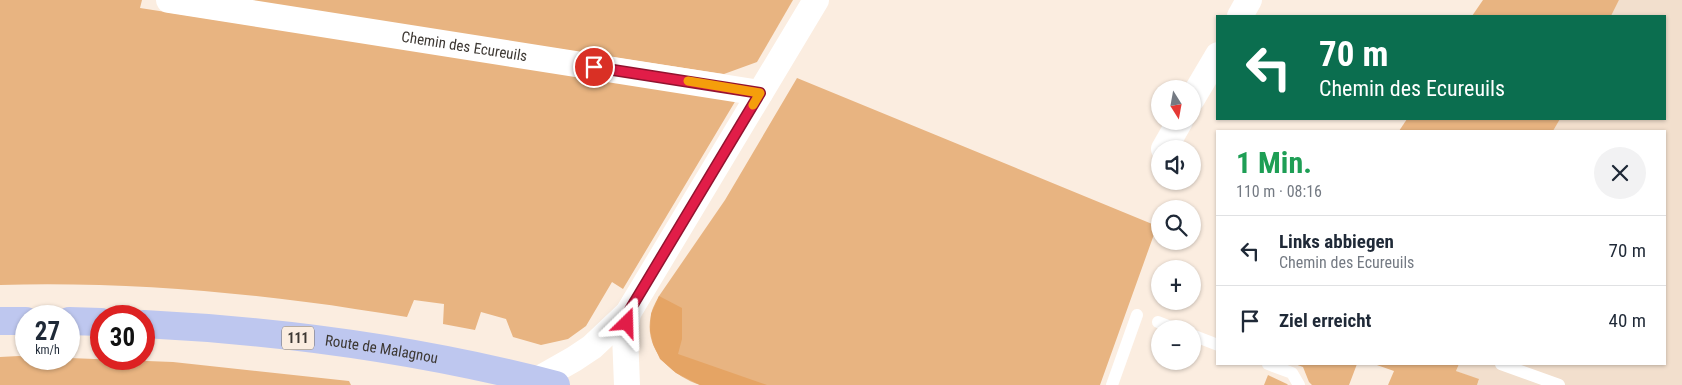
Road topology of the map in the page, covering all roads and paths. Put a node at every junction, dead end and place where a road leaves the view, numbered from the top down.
1 (169, 0) edge
2 (816, 0) edge
3 (1249, 0) edge
4 (1241, 15) edge
5 (1216, 58) edge
6 (1201, 84) edge
7 (760, 93) junction
8 (628, 313) junction
9 (1137, 315) dead end
10 (15, 321) edge
11 (0, 322) edge
12 (155, 325) edge
13 (1201, 338) edge
14 (1216, 344) edge
15 (1271, 365) edge
16 (1503, 365) edge
17 (547, 383) edge
18 (627, 385) edge
19 (1112, 385) edge
20 (1298, 385) edge
21 (1559, 385) edge

1 - 7 street, Chemin des Ecureuils
2 - 7 street
3 - 4 street
5 - 6 street
7 - 8 street
8 - 17 street
8 - 18 street
9 - 19 lane
10 - 11 main road
12 - 17 main road, Route de Malagnou / 111
13 - 14 lane
15 - 20 lane
16 - 21 lane

